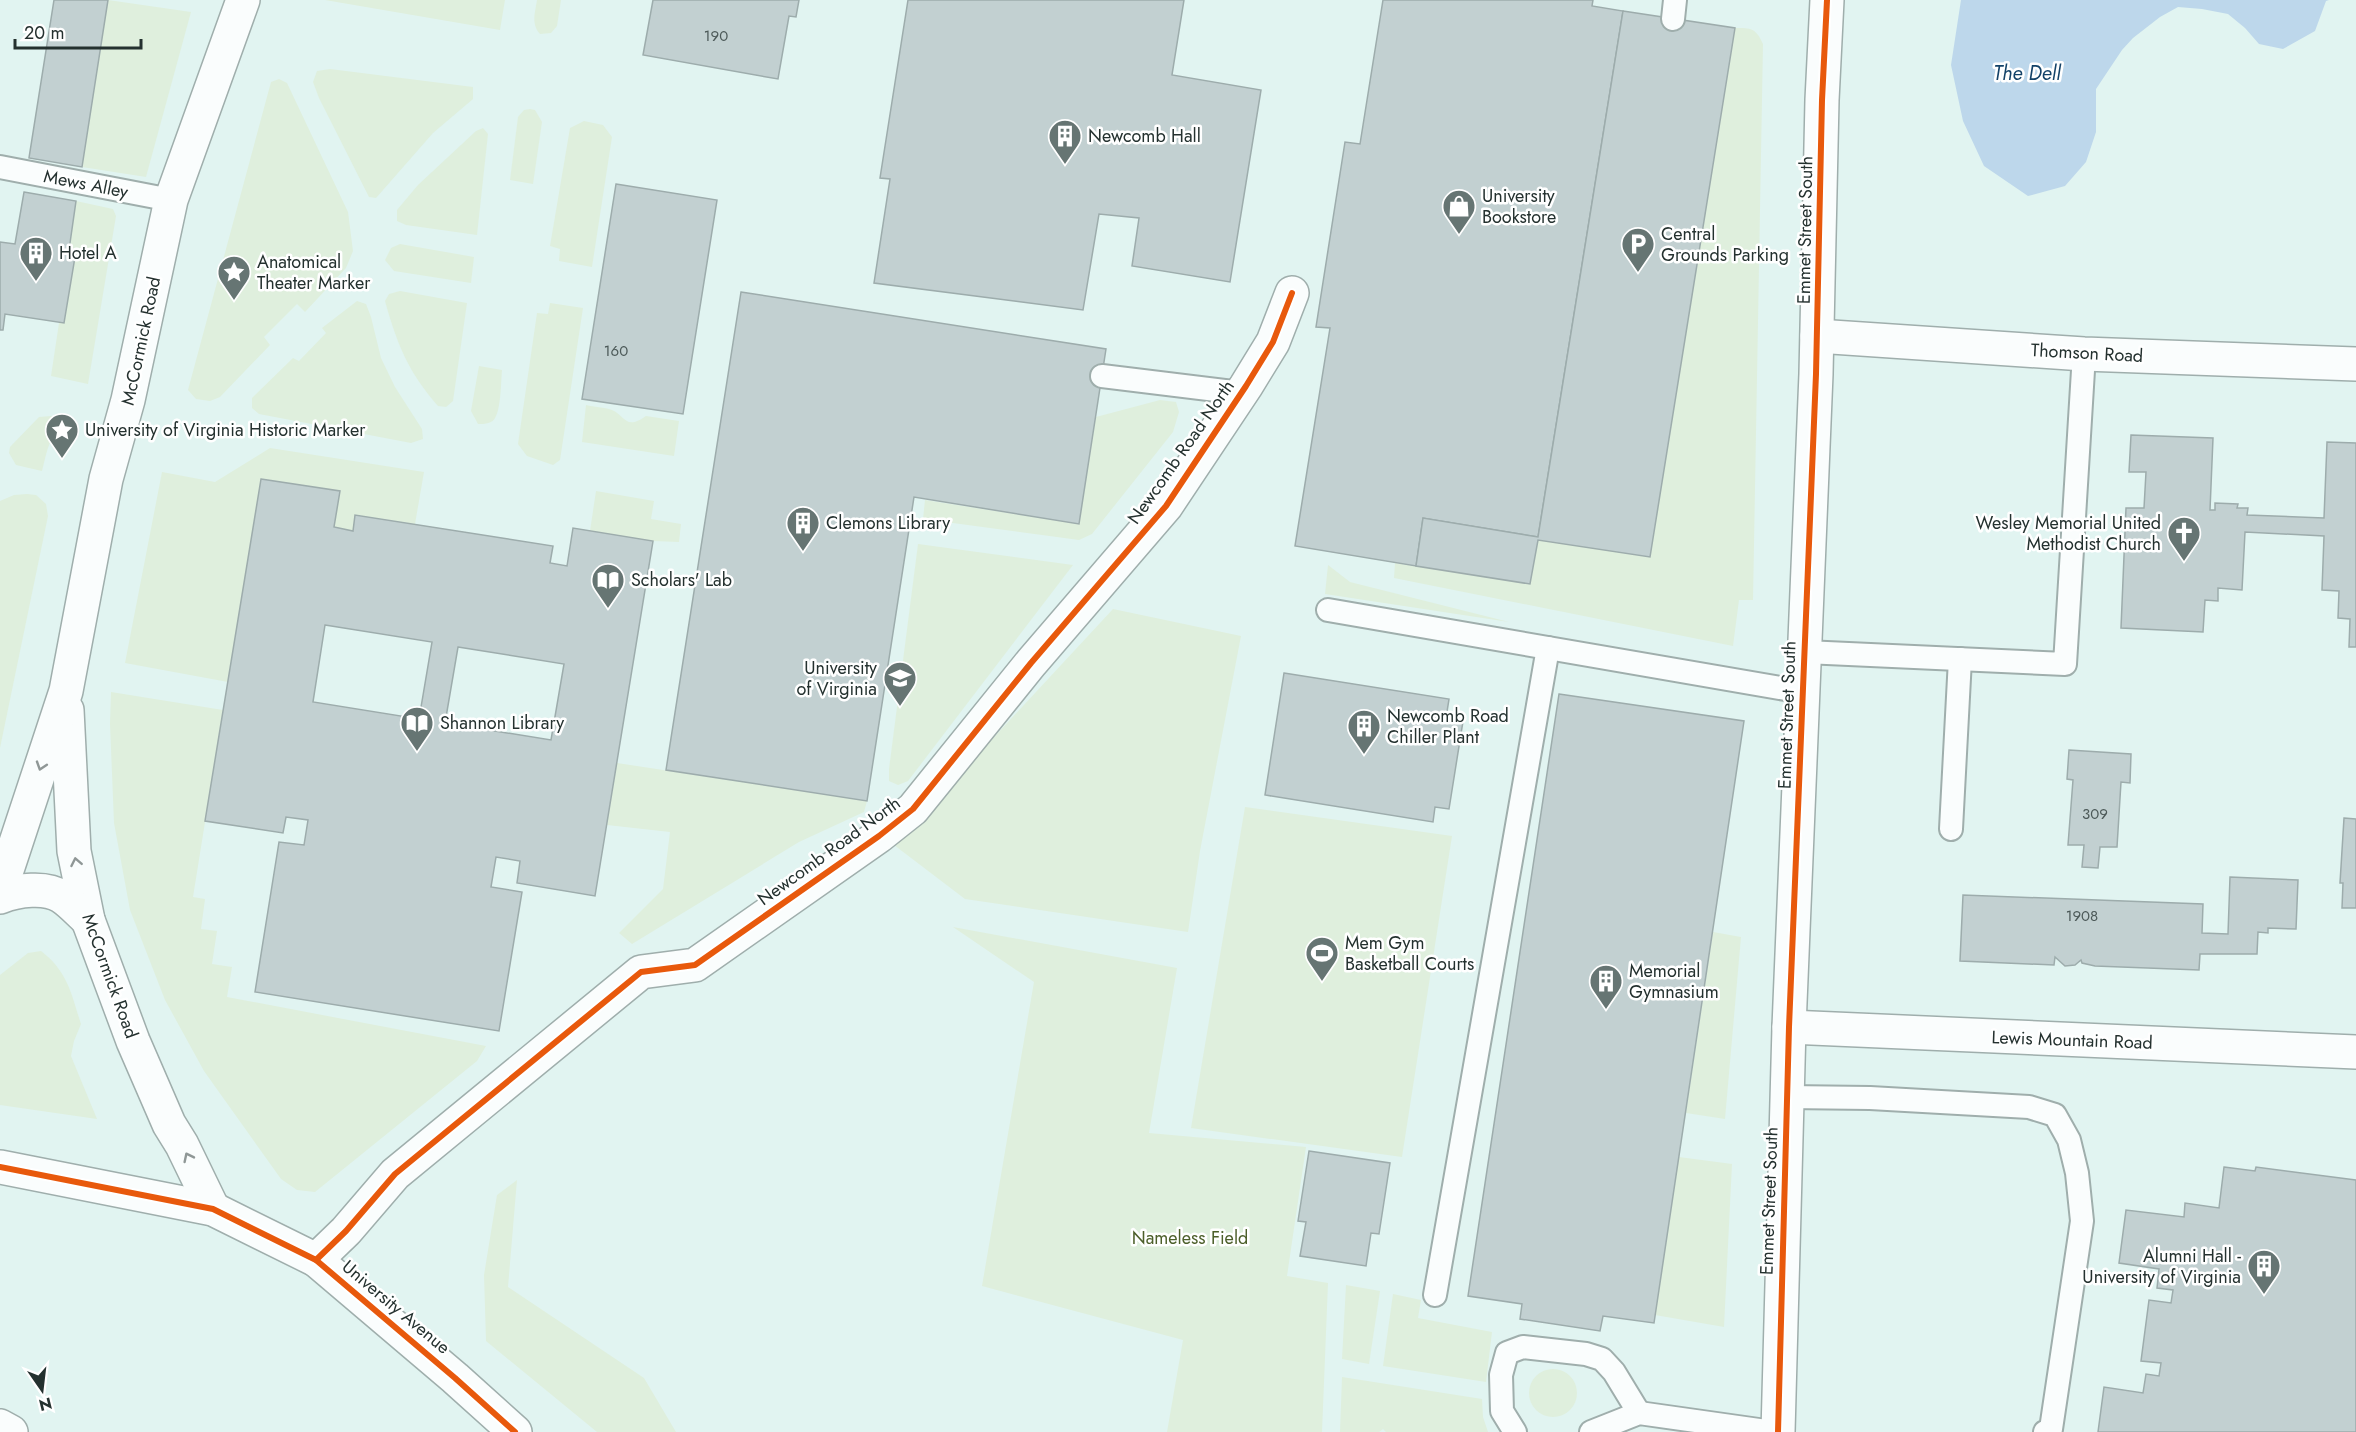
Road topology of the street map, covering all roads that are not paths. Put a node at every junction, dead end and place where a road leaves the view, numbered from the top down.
1 (243, 0) edge
2 (1827, 0) edge
3 (0, 167) edge
4 (171, 200) junction
5 (1292, 293) dead end
6 (1817, 336) junction
7 (2084, 354) junction
8 (2356, 364) edge
9 (1102, 376) dead end
10 (1242, 393) junction
11 (1328, 610) dead end
12 (1548, 648) junction
13 (1805, 652) junction
14 (1960, 659) junction
15 (66, 691) junction
16 (1803, 692) junction
17 (1951, 829) dead end
18 (0, 891) edge
19 (0, 897) edge
20 (88, 920) junction
21 (1789, 1027) junction
22 (2356, 1052) edge
23 (1787, 1096) junction
24 (0, 1167) edge
25 (213, 1209) junction
26 (316, 1260) junction
27 (1435, 1295) dead end
28 (1639, 1413) junction
29 (0, 1426) edge
30 (11, 1432) edge
31 (515, 1432) edge
32 (1515, 1432) edge
33 (1591, 1432) edge
34 (1773, 1432) edge
35 (1778, 1432) edge
36 (2045, 1432) edge

1 - 4 street, McCormick Road
2 - 6 street, Emmet Street South
3 - 4 lane, Mews Alley
4 - 15 street, McCormick Road
5 - 10 street, Newcomb Road North
6 - 7 street, Thomson Road
6 - 13 street, Emmet Street South
7 - 8 street, Thomson Road
7 - 14 lane
9 - 10 lane
10 - 26 street, Newcomb Road North
11 - 12 lane
12 - 16 lane
12 - 27 lane
13 - 14 lane
13 - 16 street, Emmet Street South
14 - 17 lane
15 -> 18 street, McCormick Road
20 -> 15 street, McCormick Road
16 - 21 street, Emmet Street South
19 - 20 street
25 -> 20 street, McCormick Road
21 - 22 street, Lewis Mountain Road
21 - 23 street, Emmet Street South
23 - 35 street, Emmet Street South
23 - 36 lane
24 - 25 street, University Avenue
25 - 26 street, University Avenue
26 - 31 street, University Avenue
28 - 32 lane
28 - 33 lane
28 - 34 lane
29 - 30 street

